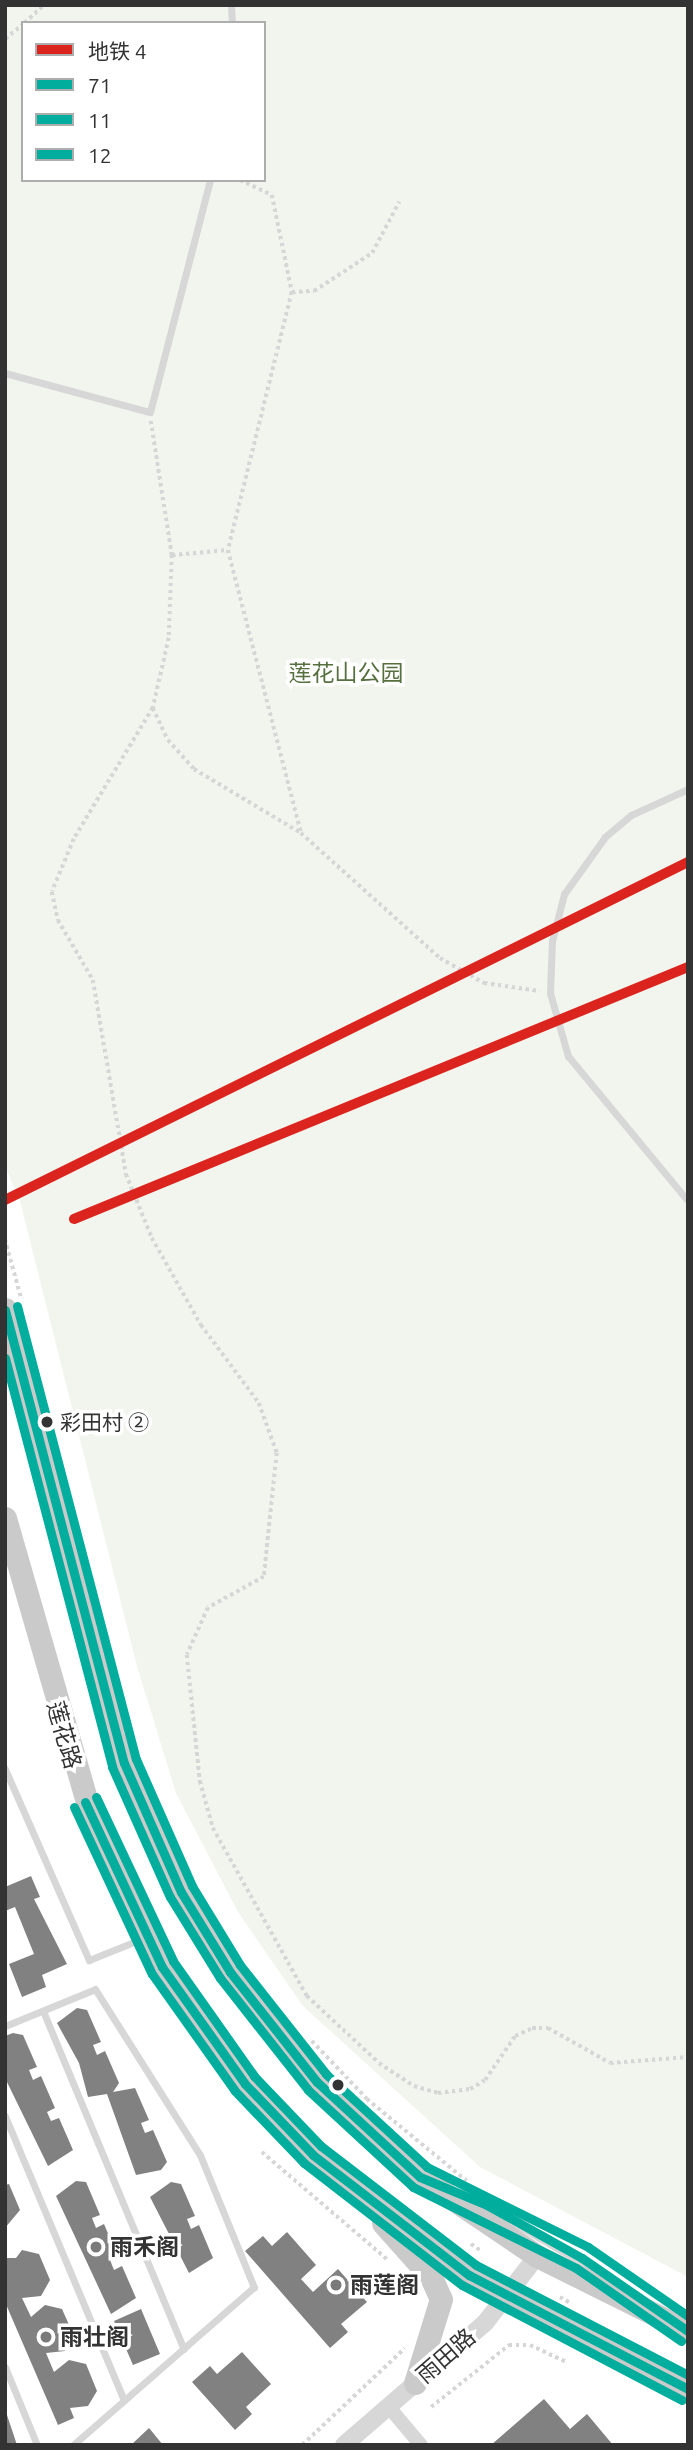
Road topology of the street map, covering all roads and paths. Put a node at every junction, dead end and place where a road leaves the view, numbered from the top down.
1 (44, 5) edge
2 (25, 21) edge
3 (21, 25) edge
4 (5, 39) edge
5 (209, 182) edge
6 (244, 182) edge
7 (398, 202) dead end
8 (292, 292) junction
9 (5, 373) edge
10 (150, 412) junction
11 (228, 550) junction
12 (172, 555) junction
13 (153, 708) junction
14 (688, 789) edge
15 (301, 833) junction
16 (550, 993) junction
17 (688, 1200) edge
18 (5, 1239) edge
19 (15, 1310) edge
20 (5, 1518) edge
21 (5, 1769) edge
22 (145, 1938) junction
23 (43, 2011) junction
24 (5, 2026) edge
25 (306, 2035) dead end
26 (688, 2057) edge
27 (5, 2116) edge
28 (262, 2152) dead end
29 (420, 2177) junction
30 (476, 2187) dead end
31 (372, 2206) junction
32 (471, 2244) dead end
33 (480, 2250) dead end
34 (537, 2256) junction
35 (400, 2268) dead end
36 (505, 2297) junction
37 (560, 2297) dead end
38 (572, 2304) dead end
39 (680, 2327) edge
40 (412, 2342) dead end
41 (184, 2349) junction
42 (566, 2362) dead end
43 (5, 2367) edge
44 (415, 2383) junction
45 (688, 2389) edge
46 (124, 2400) junction
47 (388, 2406) junction
48 (431, 2407) dead end
49 (37, 2445) edge
50 (73, 2445) edge
51 (302, 2445) edge
52 (344, 2445) edge
53 (421, 2445) edge

1 - 2 path
3 - 4 path
5 - 10 lane
6 - 8 path
7 - 8 path
8 - 11 path
9 - 10 lane
10 - 12 path
11 - 12 path
11 - 15 path
12 - 13 path
13 - 15 path
13 - 26 path
14 - 16 lane
15 - 16 path
16 - 17 lane
18 - 19 path
19 - 29 main road, 莲花路
20 - 22 main road, 莲花路
21 - 22 lane
22 - 31 main road, 莲花路
23 - 24 lane
23 - 41 lane
23 - 41 lane
25 - 30 path
27 - 46 lane
28 - 35 path
29 - 34 main road, 莲花路
29 - 39 lane
31 - 36 main road, 莲花路
31 - 44 main road
32 - 33 path
34 - 36 street, 雨田路
34 - 39 main road, 莲花路
36 - 44 street, 雨田路
36 - 45 main road, 莲花路
37 - 38 path
40 - 51 path
41 - 46 lane
42 - 48 path
43 - 49 lane
44 - 47 street, 雨田路
46 - 50 lane
47 - 52 street, 雨田路
47 - 53 street

